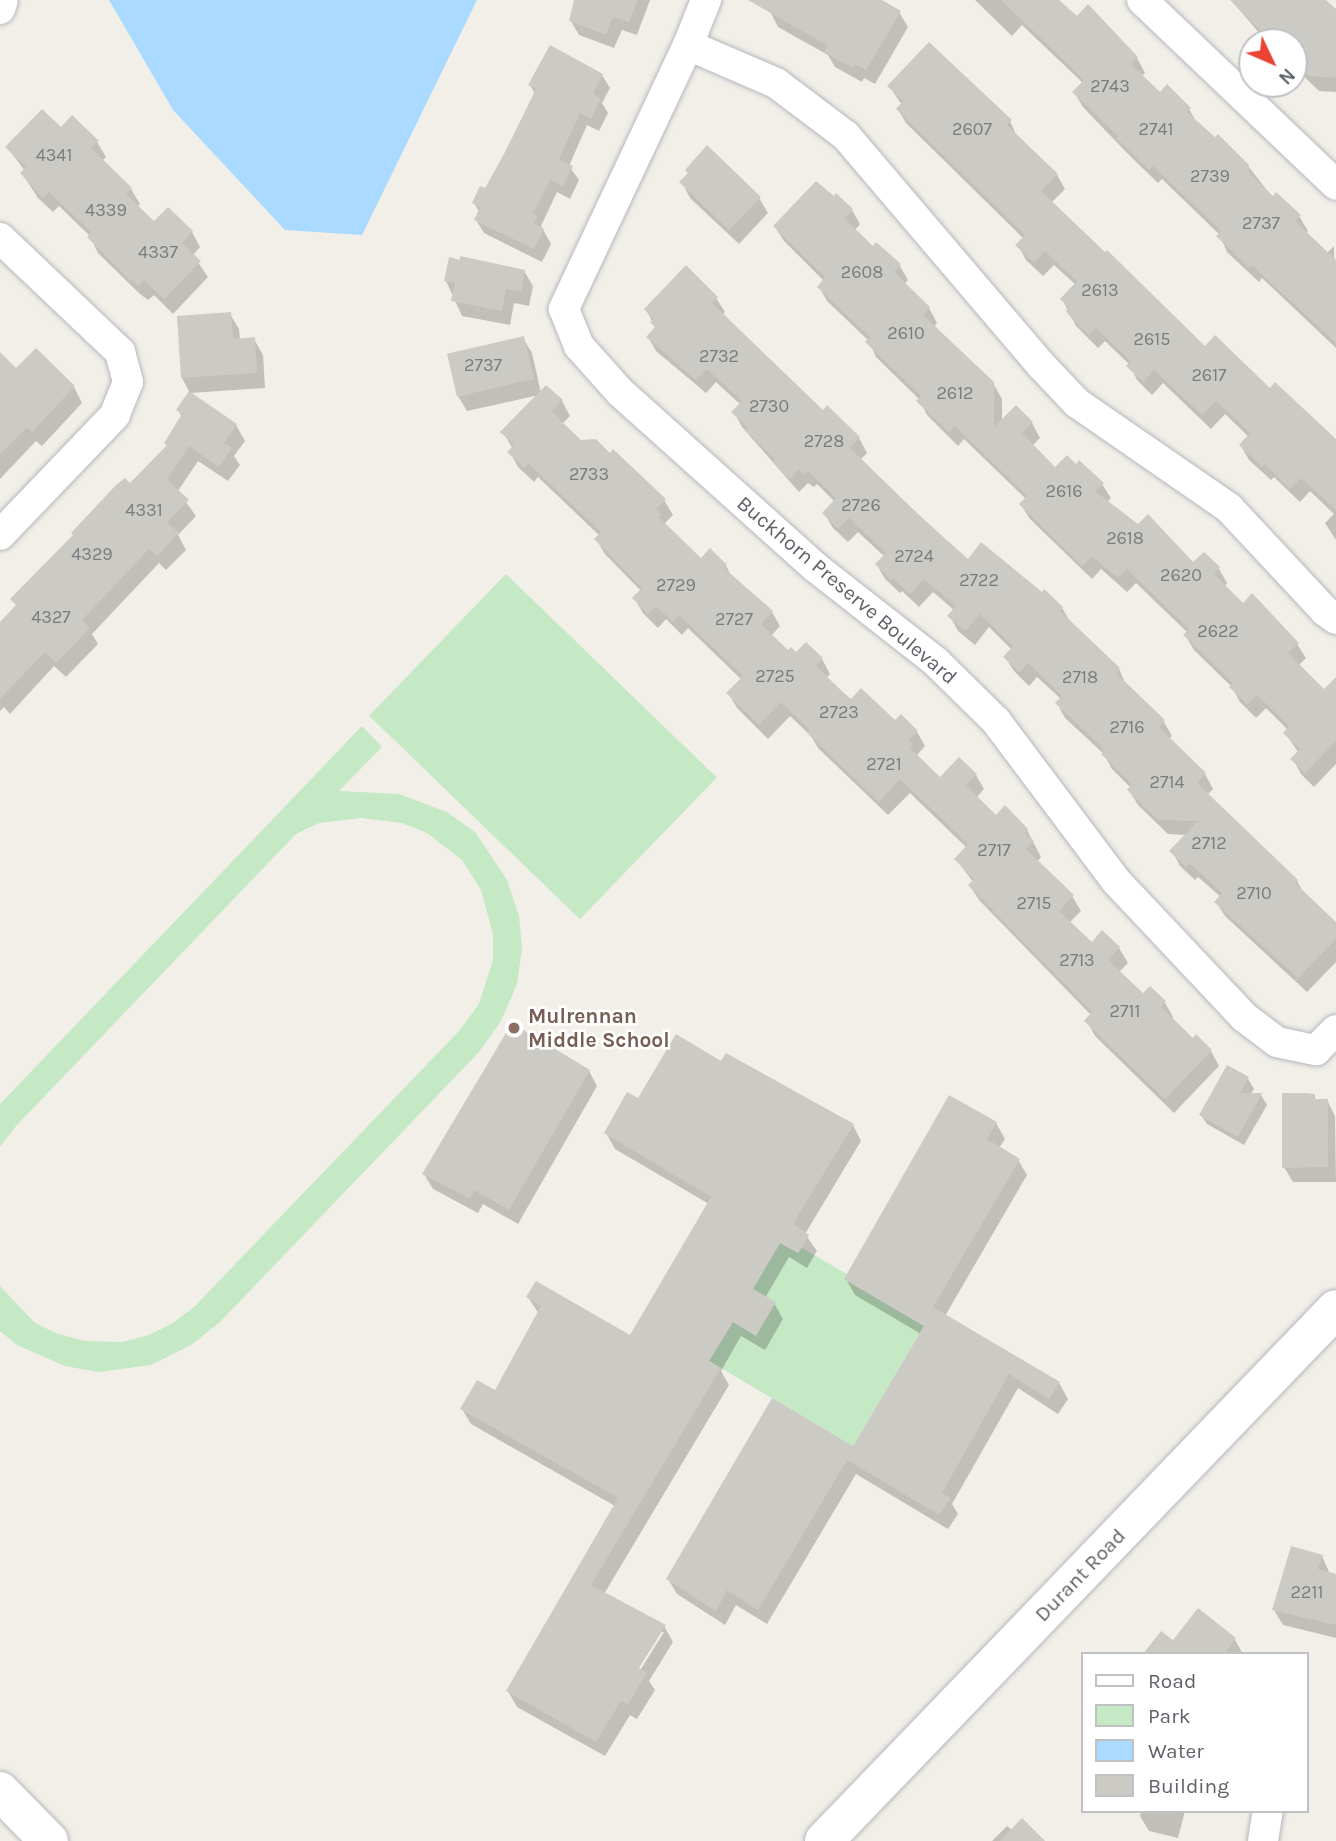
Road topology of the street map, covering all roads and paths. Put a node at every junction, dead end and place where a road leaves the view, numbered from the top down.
1 (3, 0) edge
2 (706, 0) edge
3 (1142, 0) edge
4 (0, 9) edge
5 (688, 45) junction
6 (1336, 185) edge
7 (0, 239) edge
8 (0, 535) edge
9 (1336, 619) edge
10 (1336, 1030) edge
11 (1336, 1309) edge
12 (0, 1791) edge
13 (1268, 1813) edge
14 (834, 1838) edge
15 (49, 1841) edge
16 (1263, 1841) edge

1 - 4 street
2 - 5 street, Buckhorn Preserve Boulevard
3 - 6 street
5 - 9 street
5 - 10 street, Buckhorn Preserve Boulevard
7 - 8 street
11 - 14 street, Durant Road
12 - 15 street
13 - 16 street

